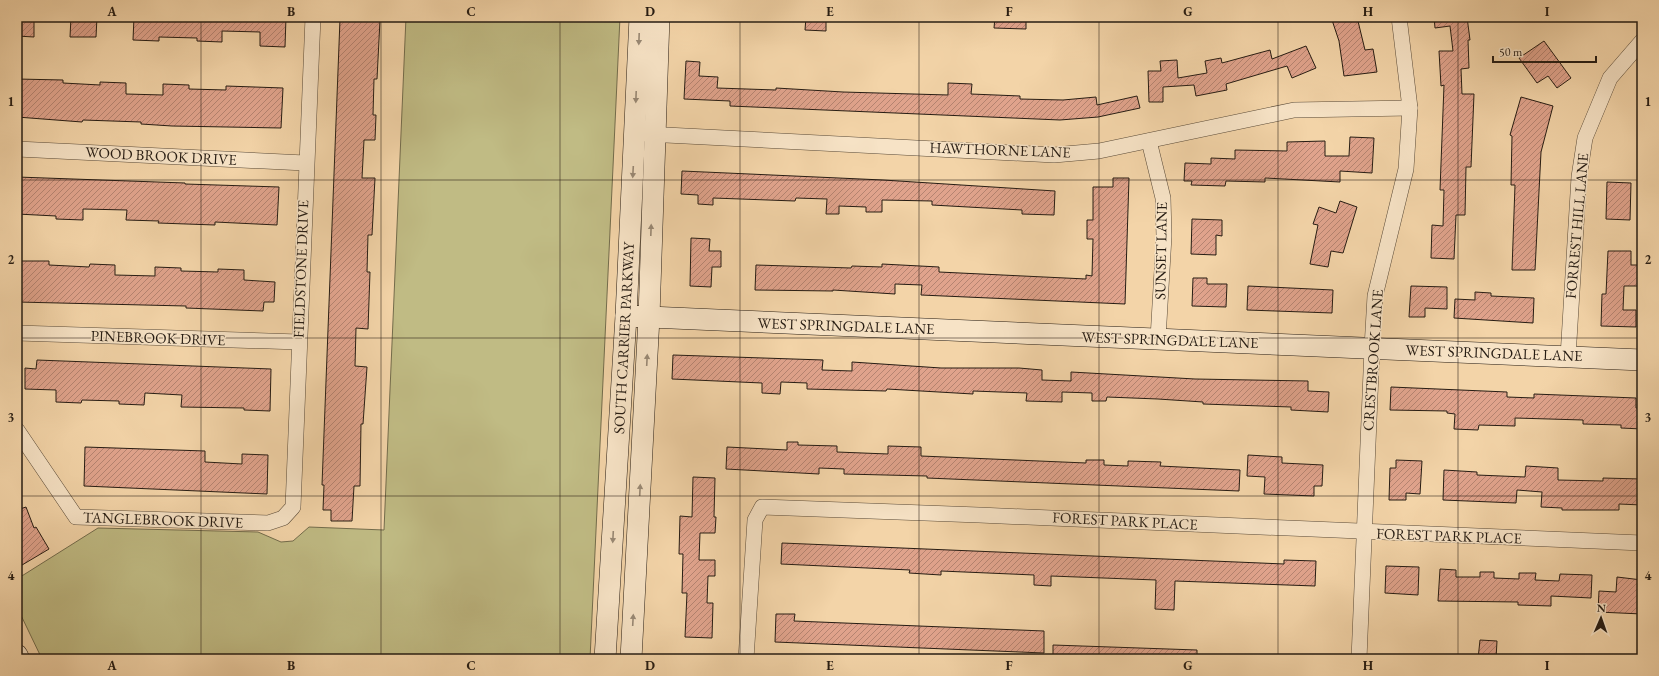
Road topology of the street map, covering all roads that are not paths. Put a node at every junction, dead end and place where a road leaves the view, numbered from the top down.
1 (312, 17) edge
2 (640, 17) edge
3 (659, 17) edge
4 (1399, 17) edge
5 (1642, 41) edge
6 (1410, 108) junction
7 (644, 134) junction
8 (1149, 141) junction
9 (17, 148) edge
10 (305, 163) junction
11 (626, 316) junction
12 (649, 317) junction
13 (17, 333) edge
14 (1158, 339) junction
15 (299, 342) junction
16 (1372, 348) junction
17 (1568, 356) junction
18 (1642, 360) edge
19 (17, 430) edge
20 (283, 518) joint
21 (1364, 532) junction
22 (1642, 543) edge
23 (17, 655) edge
24 (19, 659) edge
25 (606, 659) edge
26 (631, 659) edge
27 (746, 659) edge
28 (1358, 659) edge

1 - 10 street, FIELDSTONE DRIVE
2 -> 7 main road, SOUTH CARRIER PARKWAY
3 - 7 main road, SOUTH CARRIER PARKWAY
4 - 6 street, CRESTBROOK LANE
5 - 17 street, FORREST HILL LANE
6 - 8 street, HAWTHORNE LANE
6 - 16 street, CRESTBROOK LANE
7 - 8 street, HAWTHORNE LANE
7 -> 11 main road, SOUTH CARRIER PARKWAY
12 -> 7 main road, SOUTH CARRIER PARKWAY
8 - 14 street, SUNSET LANE
9 - 10 street, WOOD BROOK DRIVE
10 - 15 street, FIELDSTONE DRIVE
11 - 12 main road, WEST SPRINGDALE LANE
11 -> 25 main road, SOUTH CARRIER PARKWAY
12 - 14 main road, WEST SPRINGDALE LANE
26 -> 12 main road, SOUTH CARRIER PARKWAY
13 - 15 street, PINEBROOK DRIVE
14 - 16 main road, WEST SPRINGDALE LANE
15 - 20 street, FIELDSTONE DRIVE
16 - 17 main road, WEST SPRINGDALE LANE
16 - 21 street, CRESTBROOK LANE
17 - 18 main road, WEST SPRINGDALE LANE
19 - 20 street, TANGLEBROOK DRIVE
21 - 22 street, FOREST PARK PLACE
21 - 27 street, FOREST PARK PLACE
21 - 28 street, CRESTBROOK LANE
23 - 24 main road

